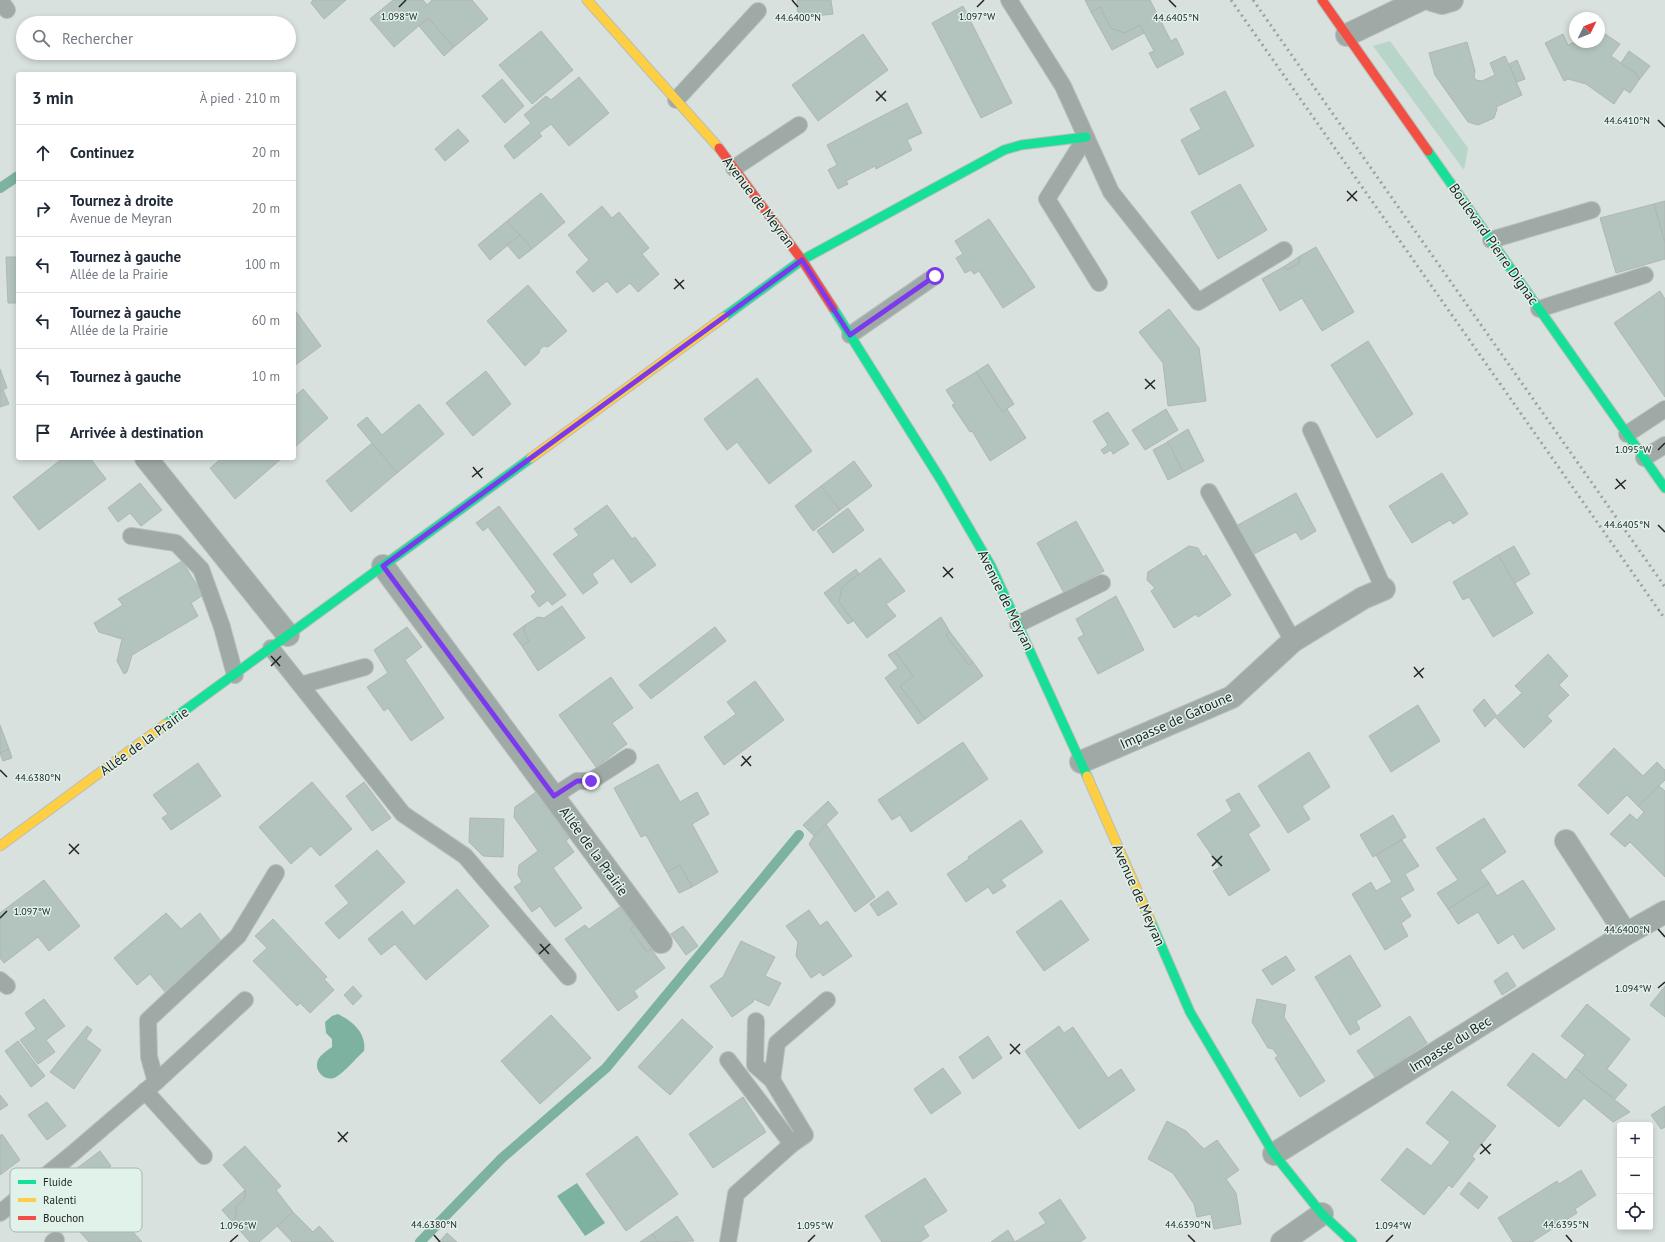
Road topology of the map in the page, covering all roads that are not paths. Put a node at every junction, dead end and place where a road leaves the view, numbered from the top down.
1 (587, 0) edge
2 (1009, 0) edge
3 (1322, 0) edge
4 (1420, 0) edge
5 (1432, 0) edge
6 (1452, 0) edge
7 (758, 11) dead end
8 (1347, 35) junction
9 (676, 100) junction
10 (799, 125) dead end
11 (1086, 137) junction
12 (734, 168) junction
13 (1592, 210) dead end
14 (1491, 240) junction
15 (1284, 250) dead end
16 (802, 260) junction
17 (1645, 275) dead end
18 (935, 276) dead end
19 (1099, 283) dead end
20 (1539, 309) junction
21 (850, 335) junction
22 (1665, 409) edge
23 (1311, 430) dead end
24 (1627, 434) junction
25 (1665, 445) edge
26 (1644, 458) junction
27 (151, 460) edge
28 (1665, 488) edge
29 (1209, 492) dead end
30 (131, 536) dead end
31 (383, 566) junction
32 (1102, 583) dead end
33 (1384, 589) joint
34 (1018, 624) junction
35 (1293, 641) junction
36 (280, 642) junction
37 (365, 667) dead end
38 (235, 674) junction
39 (301, 685) junction
40 (628, 757) dead end
41 (1081, 762) junction
42 (554, 796) junction
43 (1566, 841) dead end
44 (0, 846) edge
45 (276, 873) dead end
46 (1665, 912) edge
47 (1626, 934) junction
48 (661, 942) dead end
49 (568, 977) dead end
50 (244, 1000) dead end
51 (827, 1000) dead end
52 (756, 1021) dead end
53 (728, 1060) dead end
54 (772, 1080) junction
55 (150, 1087) junction
56 (792, 1144) junction
57 (1274, 1154) junction
58 (204, 1156) dead end
59 (55, 1168) edge
60 (10, 1205) edge
61 (0, 1213) edge
62 (1322, 1214) junction
63 (728, 1242) edge
64 (1282, 1242) edge
65 (1352, 1242) edge

1 - 9 street, Avenue de Meyran
2 - 11 lane
3 - 8 street, Boulevard Pierre Dignac
4 - 8 street
5 - 6 street
7 - 9 lane
8 - 14 street, Boulevard Pierre Dignac
9 - 12 street, Avenue de Meyran
10 - 12 lane
11 - 15 lane
11 - 16 street, Allée de la Prairie
11 - 19 lane
12 - 16 street, Avenue de Meyran
13 - 14 lane
14 - 20 street, Boulevard Pierre Dignac
16 - 21 street, Avenue de Meyran
16 - 31 street, Allée de la Prairie
17 - 20 lane
18 - 21 lane
20 - 24 street, Boulevard Pierre Dignac
21 - 34 street, Avenue de Meyran
22 - 24 lane
23 - 33 lane
24 - 26 street, Boulevard Pierre Dignac
25 - 26 lane
26 - 28 street, Boulevard Pierre Dignac
27 - 36 street
29 - 35 lane
30 - 38 lane
31 - 36 street, Allée de la Prairie
31 - 42 street, Allée de la Prairie
32 - 34 lane
33 - 35 street, Impasse de Gatoune
34 - 41 street, Avenue de Meyran
35 - 41 street, Impasse de Gatoune
36 - 38 street, Allée de la Prairie
36 - 39 lane
37 - 39 lane
38 - 44 street, Allée de la Prairie
39 - 49 lane
40 - 42 lane
41 - 57 street, Avenue de Meyran
42 - 48 street, Allée de la Prairie
43 - 47 street
45 - 55 lane
46 - 47 street, Impasse du Bec
47 - 57 street, Impasse du Bec
50 - 55 lane
51 - 54 lane
52 - 54 lane
53 - 56 lane
54 - 56 lane
55 - 58 lane
55 - 59 lane
56 - 63 lane
57 - 62 street, Avenue de Meyran
60 - 61 lane
62 - 64 street
62 - 65 street, Avenue de Meyran

